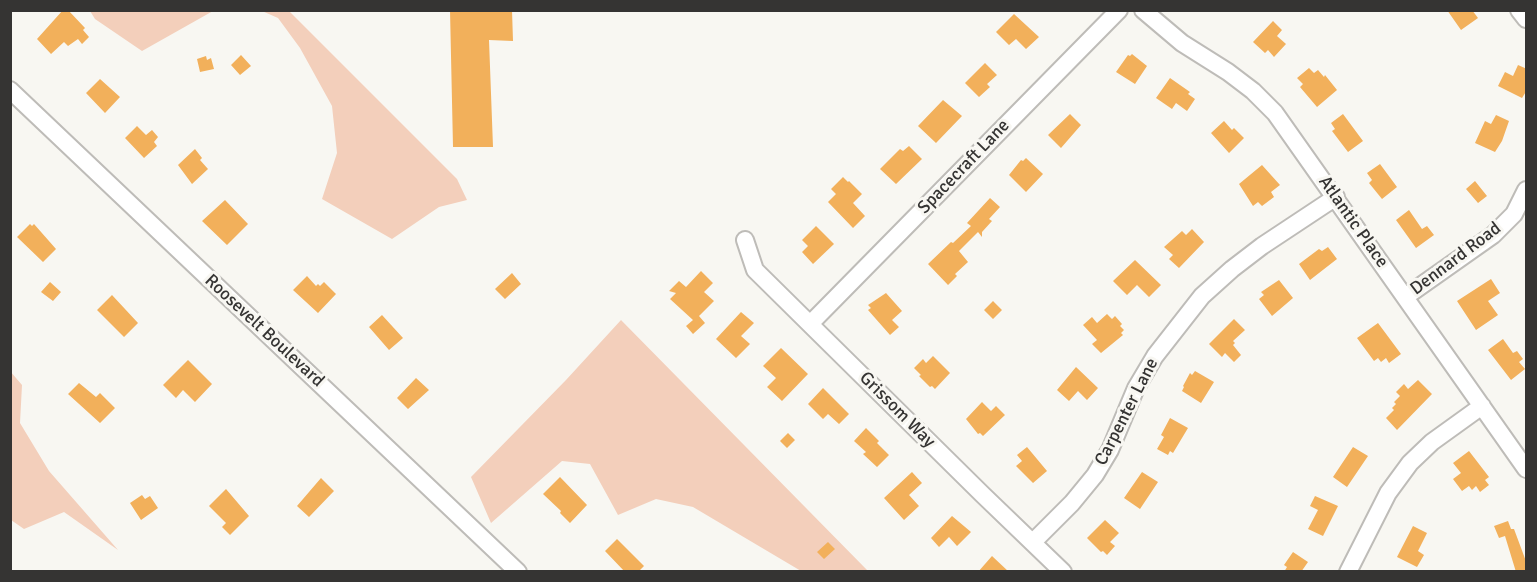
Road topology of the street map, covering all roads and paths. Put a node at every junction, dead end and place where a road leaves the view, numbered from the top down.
1 (1119, 10) edge
2 (1143, 10) edge
3 (1519, 10) edge
4 (1527, 19) edge
5 (10, 90) edge
6 (1527, 190) edge
7 (1336, 197) junction
8 (745, 240) dead end
9 (1405, 297) junction
10 (810, 324) junction
11 (1482, 406) junction
12 (1527, 469) edge
13 (1033, 542) junction
14 (518, 572) edge
15 (1063, 572) edge
16 (1348, 572) edge

1 - 10 street, Spacecraft Lane
2 - 7 street, Atlantic Place
3 - 4 street
5 - 14 street, Roosevelt Boulevard
6 - 9 street, Dennard Road
7 - 9 street, Atlantic Place
7 - 13 street, Carpenter Lane
8 - 10 street, Grissom Way
9 - 11 street, Atlantic Place
10 - 13 street, Grissom Way
11 - 12 street, Atlantic Place
11 - 16 street
13 - 15 street, Grissom Way

